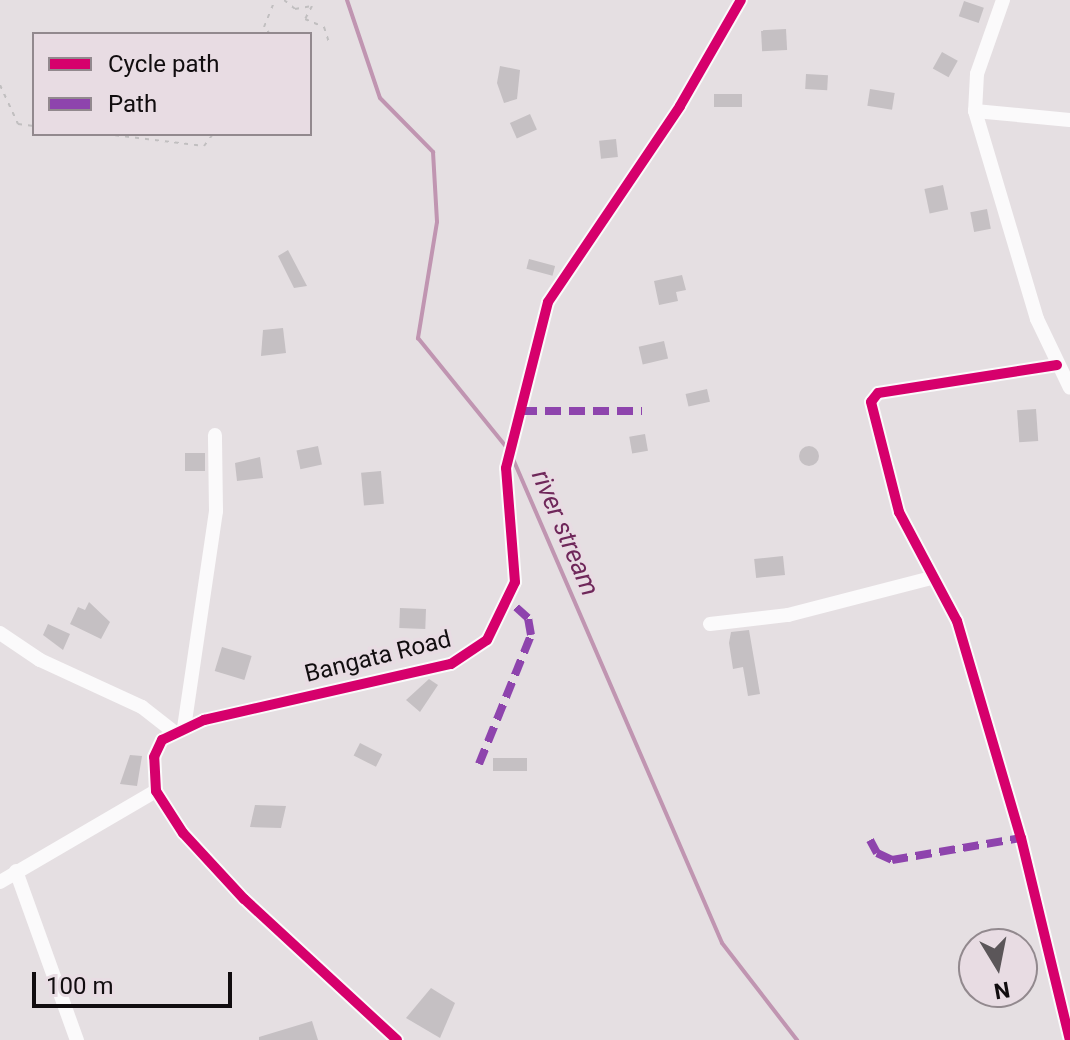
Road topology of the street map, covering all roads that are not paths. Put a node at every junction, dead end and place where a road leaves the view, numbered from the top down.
1 (741, 0) edge
2 (1003, 0) edge
3 (975, 111) junction
4 (1070, 120) edge
5 (1057, 365) junction
6 (1070, 388) edge
7 (215, 435) dead end
8 (931, 578) junction
9 (710, 624) dead end
10 (0, 633) edge
11 (179, 730) junction
12 (156, 791) junction
13 (16, 871) junction
14 (0, 882) edge
15 (77, 1040) edge
16 (397, 1040) edge
17 (1070, 1040) edge

1 - 11 street, Bangata Road
2 - 3 street
3 - 4 street
3 - 5 street
5 - 6 street
5 - 8 street
7 - 11 street
8 - 9 street
8 - 17 street
10 - 11 street
11 - 12 street
12 - 13 street
12 - 16 street
13 - 14 street
13 - 15 street

